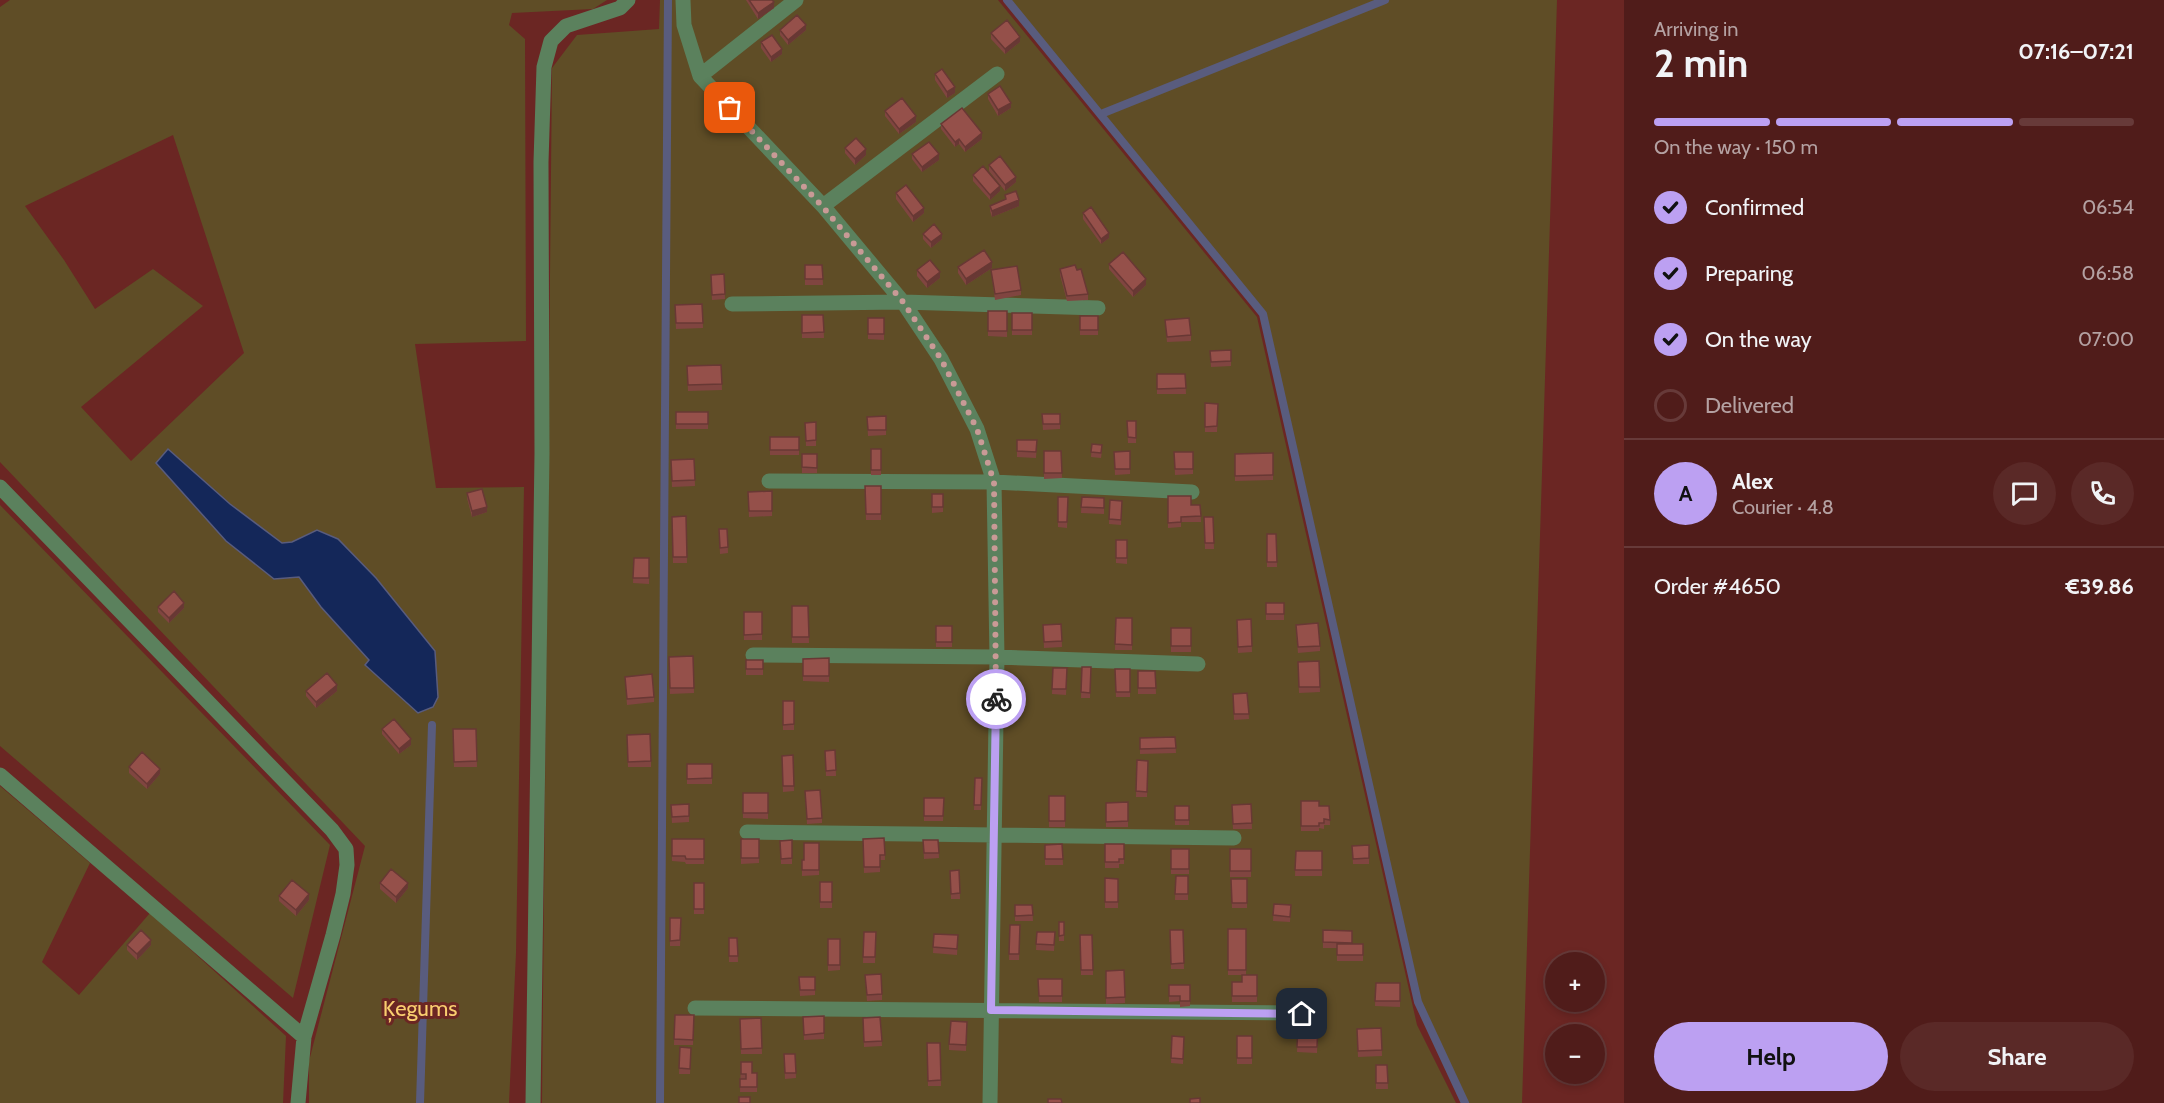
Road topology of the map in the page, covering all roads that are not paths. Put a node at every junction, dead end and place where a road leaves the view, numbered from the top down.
1 (628, 0) edge
2 (683, 0) edge
3 (796, 0) edge
4 (997, 74) dead end
5 (700, 76) junction
6 (822, 206) junction
7 (903, 302) junction
8 (732, 304) dead end
9 (1098, 308) dead end
10 (769, 481) dead end
11 (994, 482) junction
12 (0, 487) edge
13 (1192, 492) dead end
14 (753, 655) dead end
15 (997, 657) junction
16 (1198, 664) dead end
17 (0, 775) edge
18 (747, 832) dead end
19 (993, 834) junction
20 (1234, 838) dead end
21 (694, 1008) dead end
22 (991, 1010) junction
23 (1302, 1014) dead end
24 (304, 1037) junction
25 (298, 1103) edge
26 (533, 1103) edge
27 (990, 1103) edge

1 - 26 street
2 - 5 street
3 - 5 street
4 - 6 street
5 - 6 street
6 - 7 street
7 - 8 street
7 - 9 street
7 - 11 street
10 - 11 street
11 - 13 street
11 - 15 street
12 - 24 street
14 - 15 street
15 - 16 street
15 - 19 street
17 - 24 street
18 - 19 street
19 - 20 street
19 - 22 street
21 - 22 street
22 - 23 street
22 - 27 street
24 - 25 street

